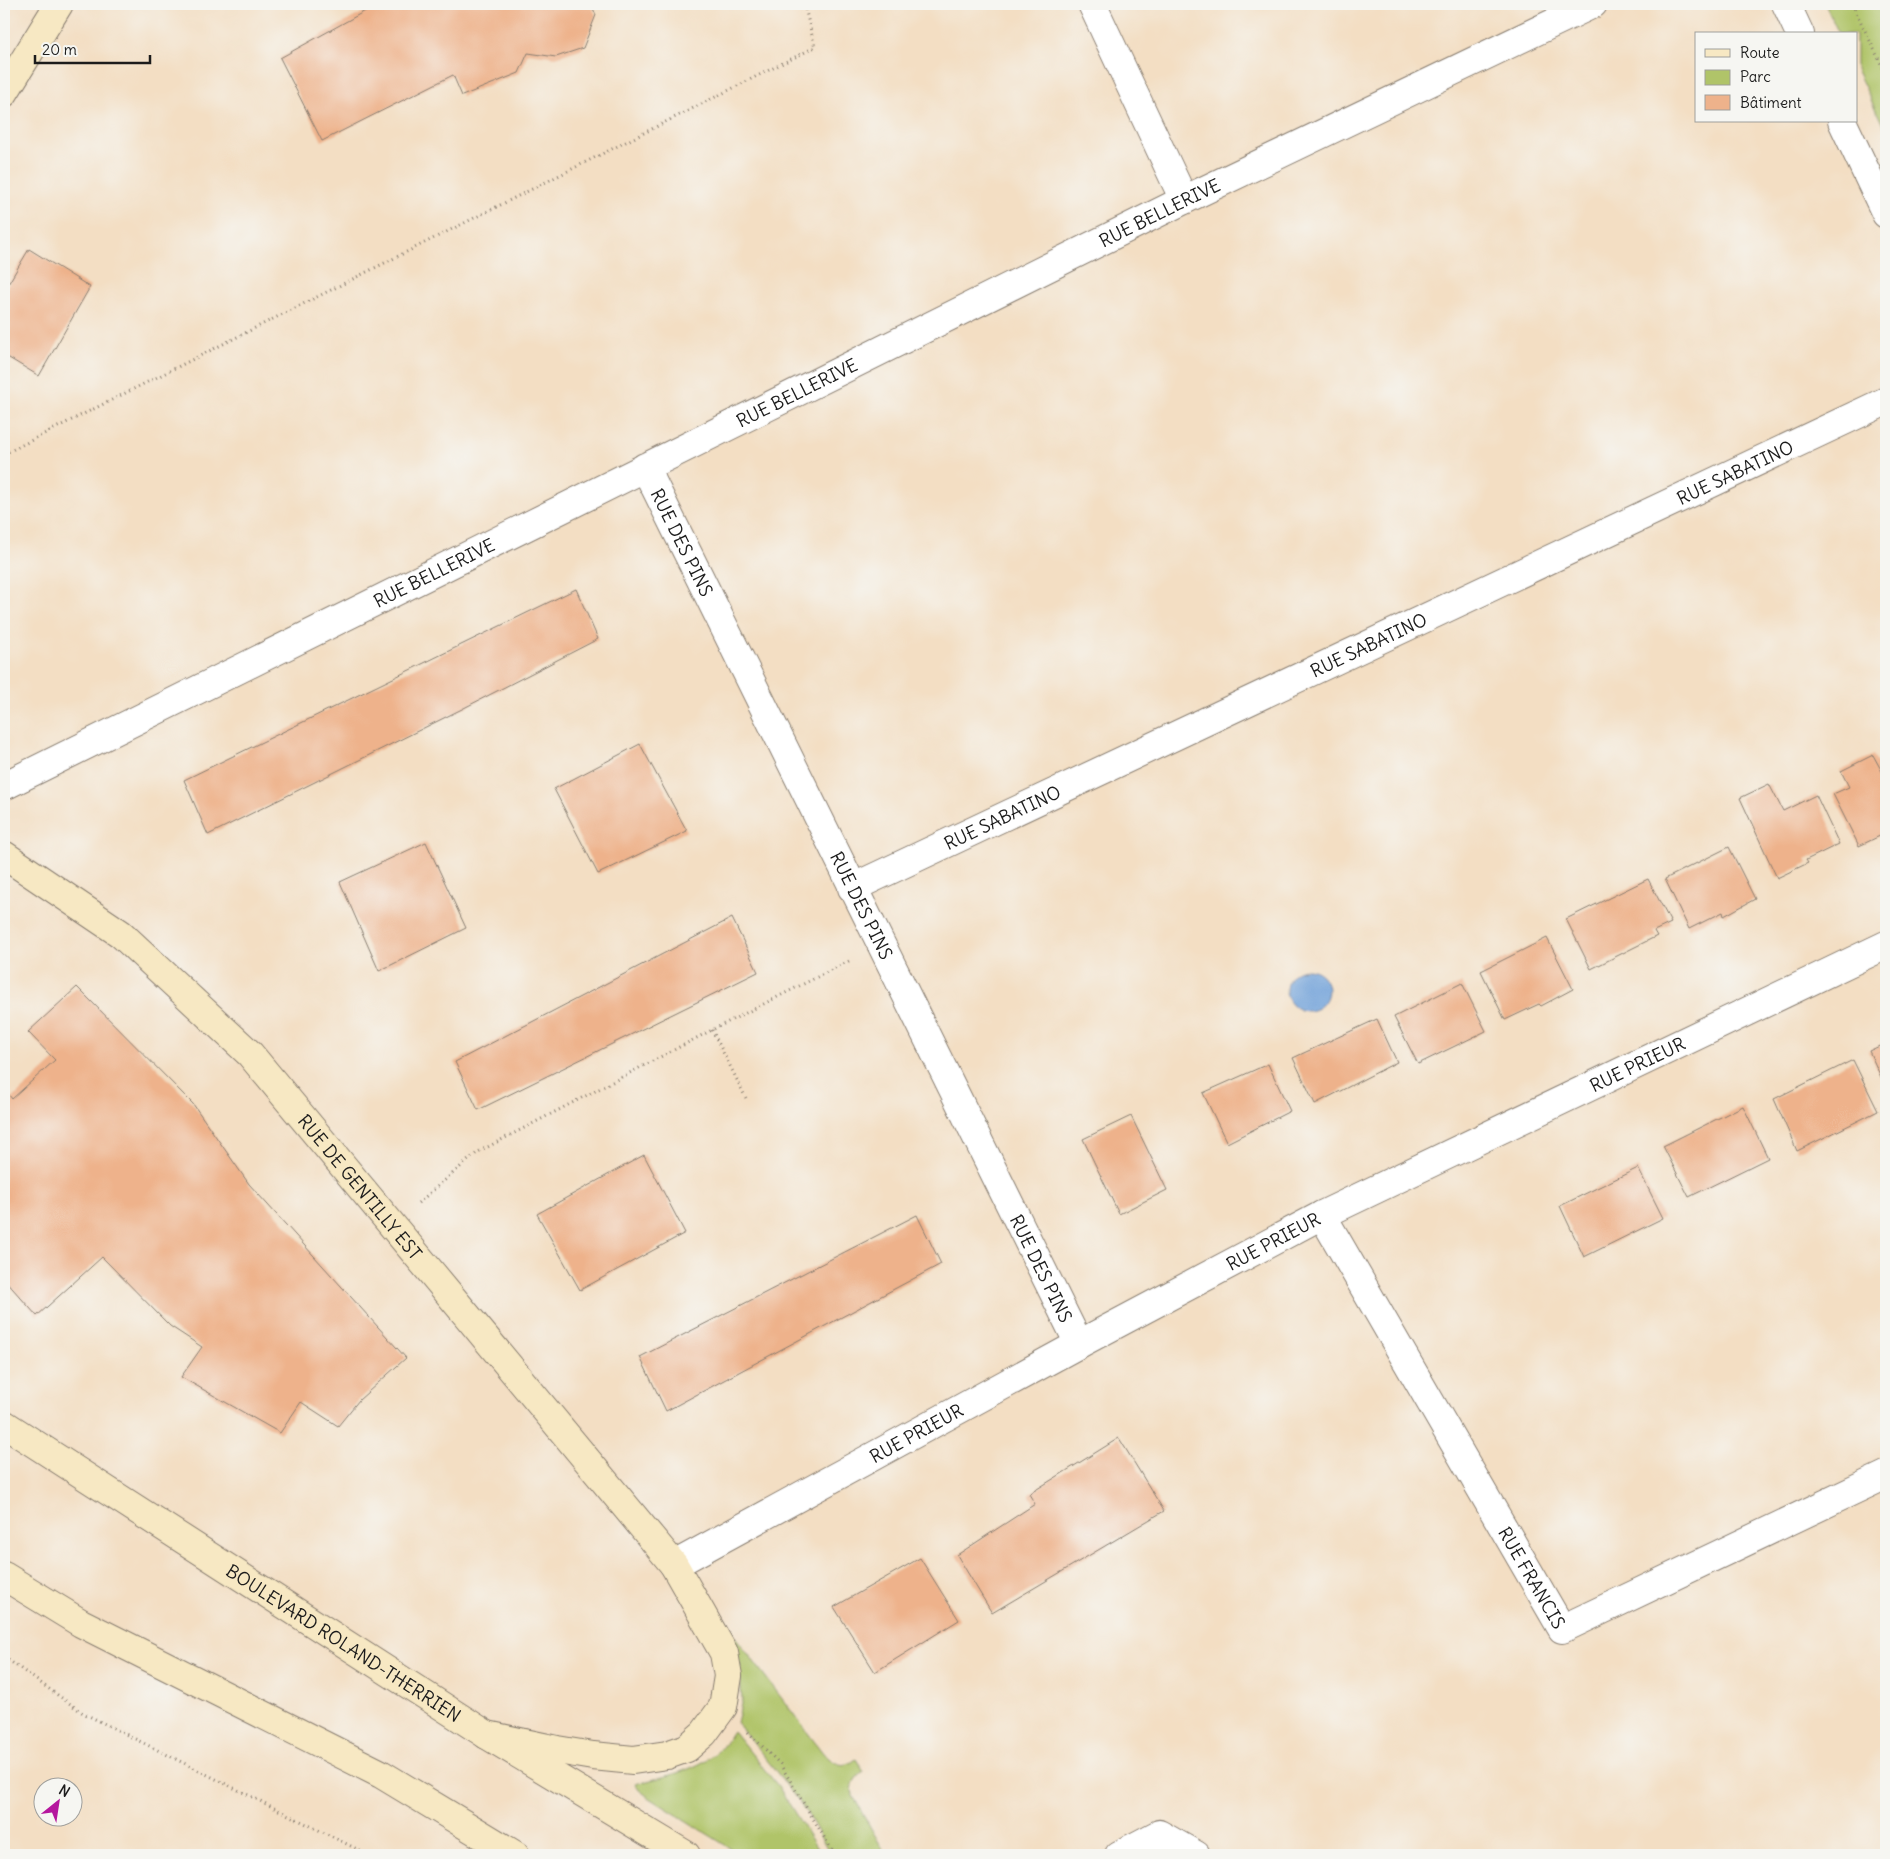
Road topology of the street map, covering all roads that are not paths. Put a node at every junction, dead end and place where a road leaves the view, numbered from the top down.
1 (59, 4) edge
2 (1092, 4) edge
3 (1593, 4) edge
4 (1786, 4) edge
5 (1799, 32) edge
6 (4, 93) edge
7 (1842, 122) edge
8 (1184, 200) junction
9 (1886, 214) edge
10 (1886, 401) edge
11 (644, 467) junction
12 (4, 786) edge
13 (4, 855) edge
14 (852, 888) junction
15 (1886, 945) edge
16 (1322, 1215) junction
17 (1079, 1344) junction
18 (4, 1424) edge
19 (1886, 1475) edge
20 (674, 1565) junction
21 (4, 1576) edge
22 (487, 1734) junction
23 (515, 1855) edge
24 (686, 1855) edge
25 (1119, 1855) edge
26 (1196, 1855) edge

1 - 6 main road
2 - 8 street
3 - 8 street, RUE BELLERIVE
4 - 5 street
7 - 9 street
8 - 11 street, RUE BELLERIVE
10 - 14 street, RUE SABATINO
11 - 12 street, RUE BELLERIVE
11 - 14 street, RUE DES PINS
13 - 20 main road, RUE DE GENTILLY EST
14 - 17 street, RUE DES PINS
15 - 16 street, RUE PRIEUR
16 - 17 street, RUE PRIEUR
16 - 19 street, RUE FRANCIS
17 - 20 street, RUE PRIEUR
18 - 22 main road, BOULEVARD ROLAND-THERRIEN
20 - 22 main road, RUE DE GENTILLY EST
21 - 23 main road
22 - 24 main road, BOULEVARD ROLAND-THERRIEN
25 - 26 street

